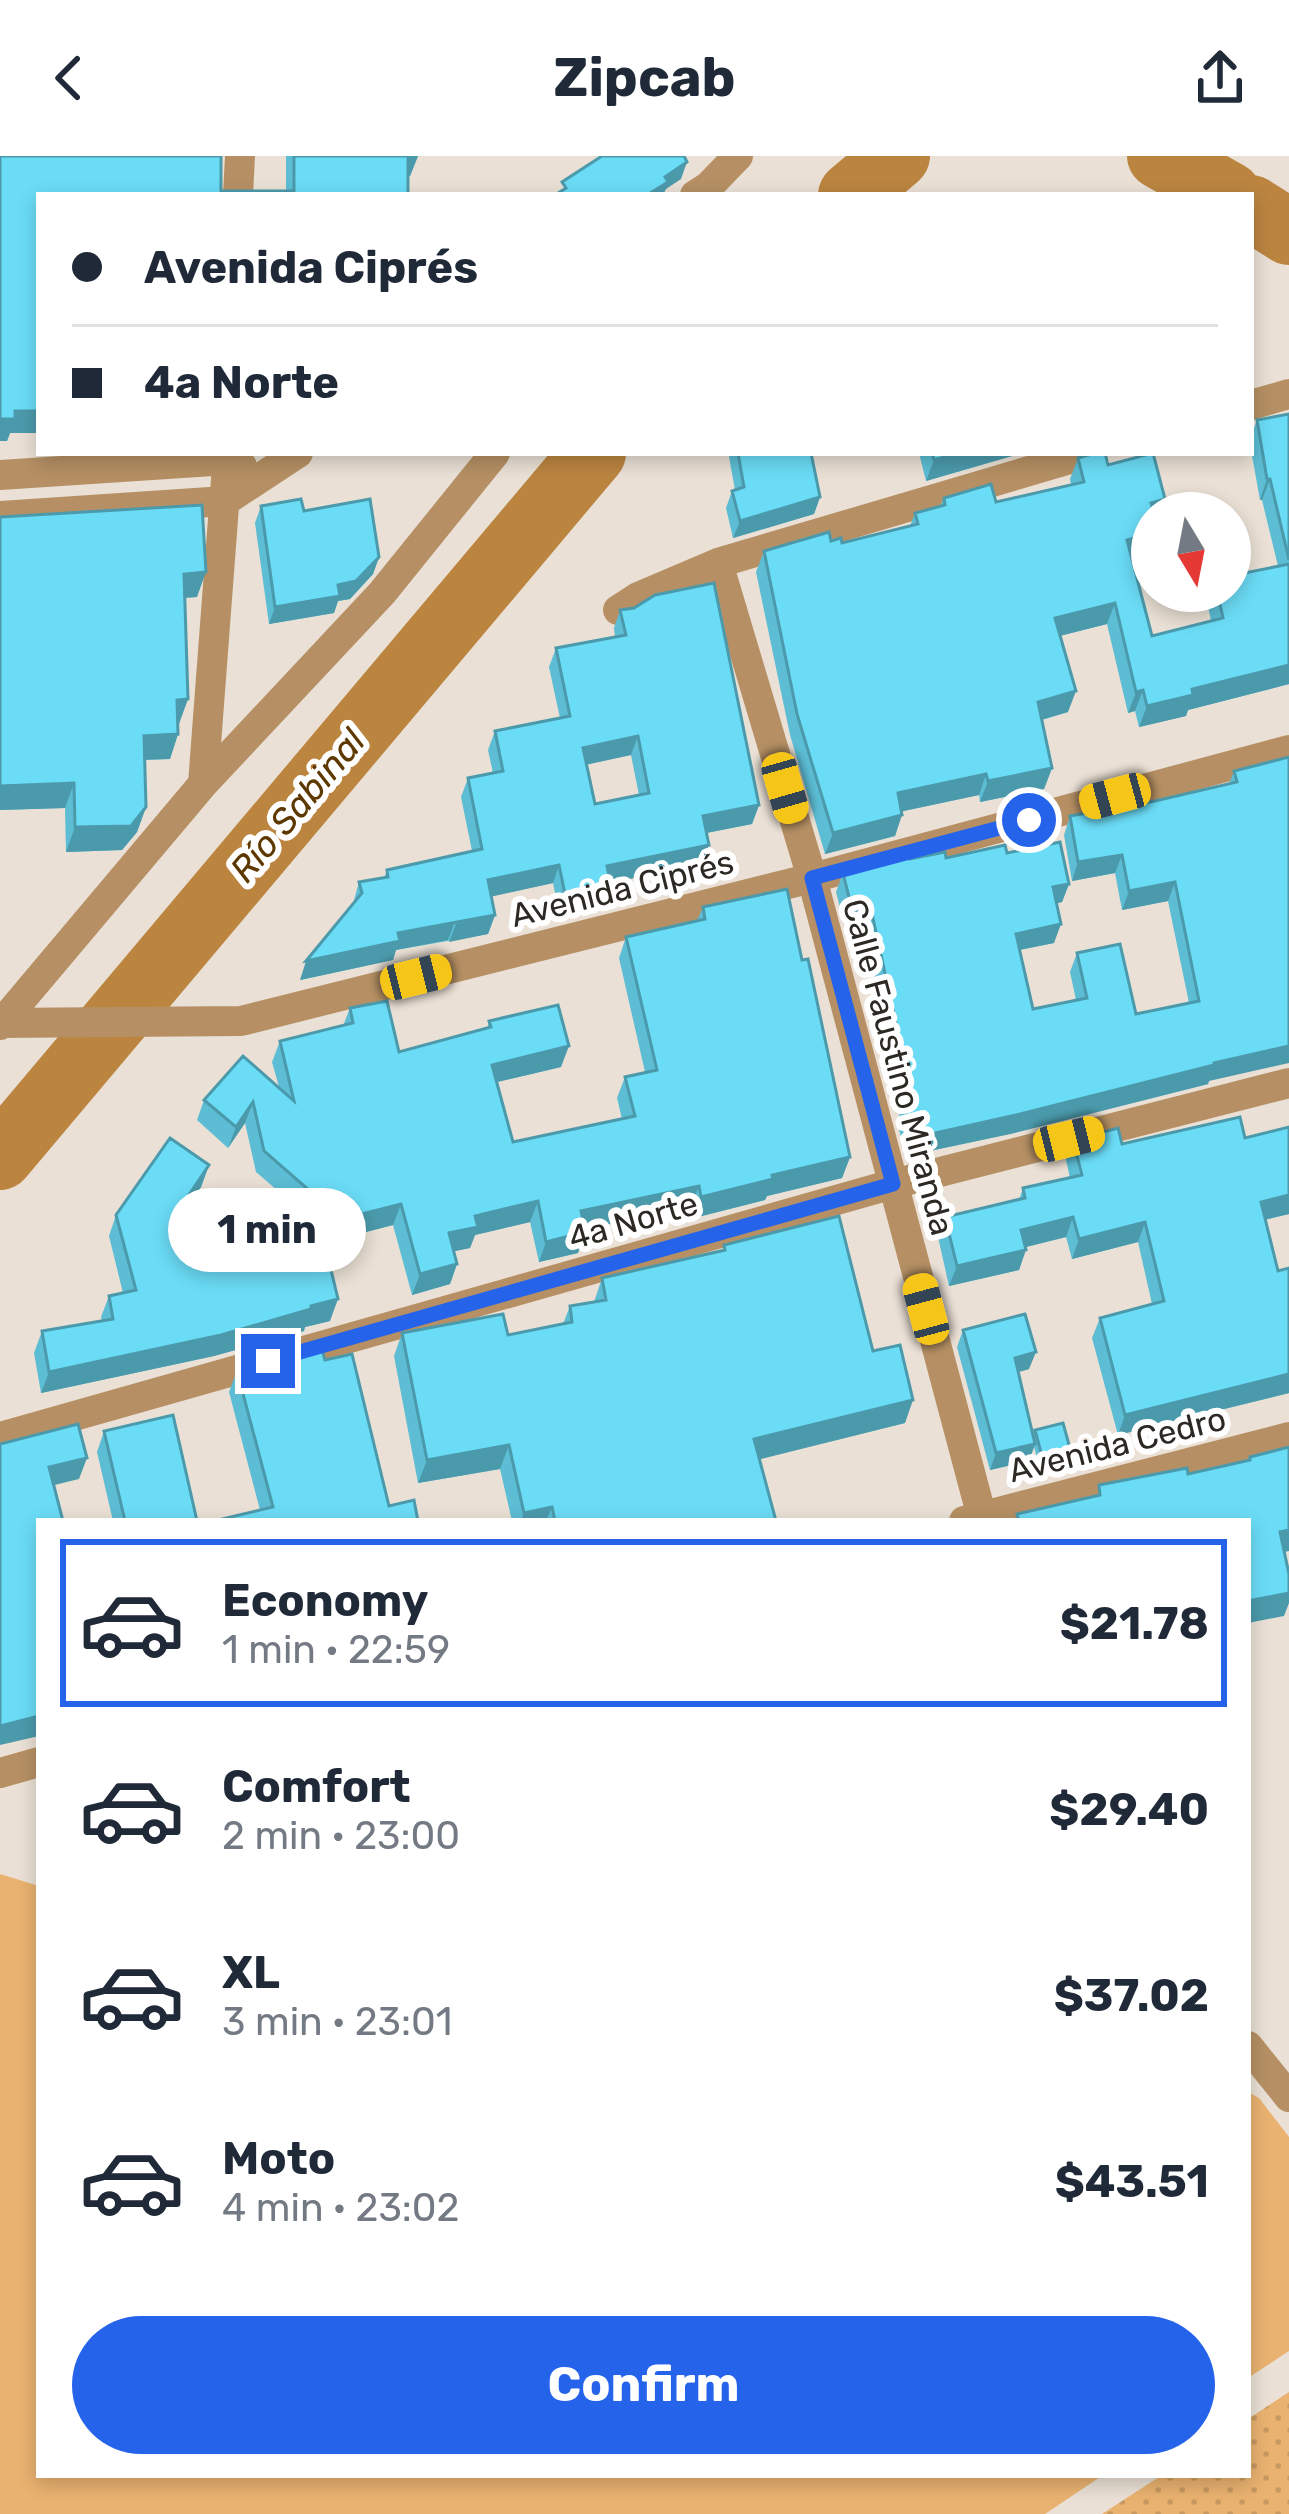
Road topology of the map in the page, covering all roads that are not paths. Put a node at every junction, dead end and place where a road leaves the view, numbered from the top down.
1 (240, 156) edge
2 (738, 156) edge
3 (705, 183) edge
4 (238, 192) edge
5 (1289, 394) edge
6 (1254, 404) edge
7 (294, 456) edge
8 (493, 456) edge
9 (1080, 456) edge
10 (228, 457) edge
11 (0, 475) edge
12 (264, 476) junction
13 (225, 501) junction
14 (0, 516) edge
15 (718, 563) junction
16 (618, 610) edge
17 (1289, 750) edge
18 (203, 784) junction
19 (812, 878) junction
20 (0, 1024) edge
21 (1289, 1083) edge
22 (893, 1184) junction
23 (0, 1437) edge
24 (1289, 1438) edge
25 (976, 1518) edge
26 (980, 1518) edge
27 (36, 1763) edge
28 (0, 1773) edge
29 (1251, 2050) edge
30 (1289, 2098) edge

1 - 4 street
2 - 3 street
5 - 6 street
7 - 12 street
8 - 18 street
9 - 15 street
10 - 11 street
10 - 12 street
10 - 13 street
12 - 13 street
13 - 14 street
13 - 18 street
15 - 16 street
15 - 19 street, Calle Faustino Miranda
17 - 19 street, Avenida Ciprés
18 - 20 street
19 - 20 street, Avenida Ciprés
19 - 22 street, Calle Faustino Miranda
21 - 22 street, 4a Norte
22 - 23 street, 4a Norte
22 - 25 street, Calle Faustino Miranda
24 - 26 street, Avenida Cedro
27 - 28 street
29 - 30 street

